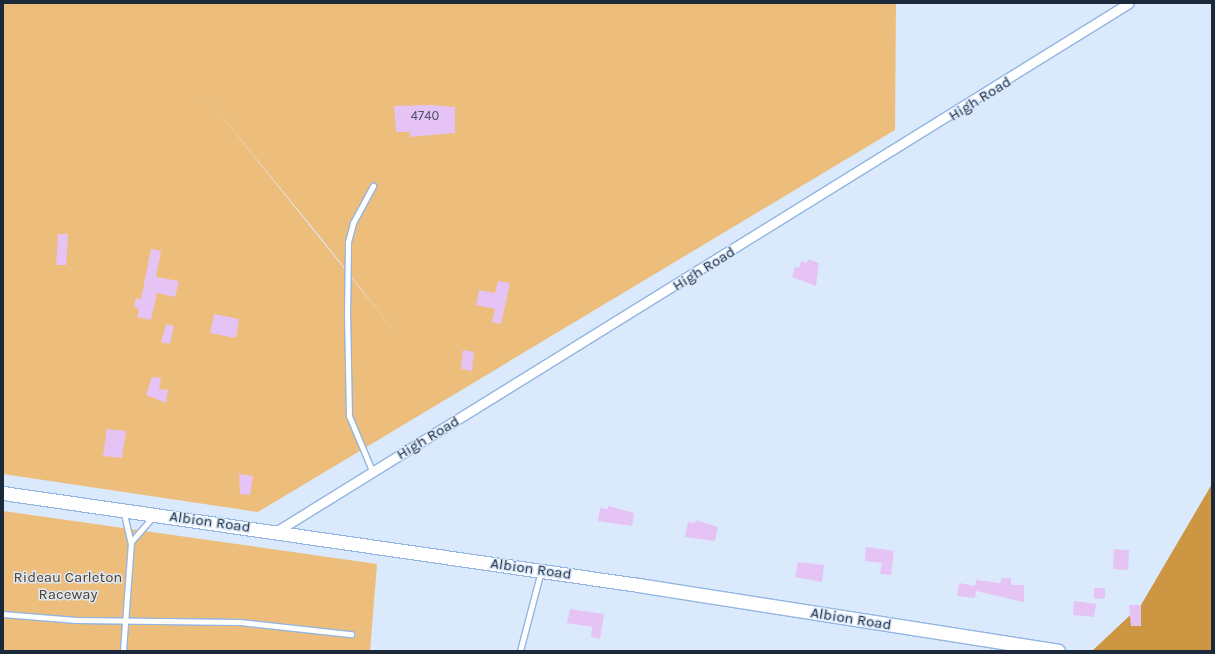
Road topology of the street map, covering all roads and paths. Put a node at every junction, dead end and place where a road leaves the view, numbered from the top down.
1 (1129, 3) edge
2 (373, 186) dead end
3 (372, 471) junction
4 (3, 493) edge
5 (124, 510) junction
6 (156, 515) junction
7 (277, 532) junction
8 (130, 542) junction
9 (541, 571) junction
10 (3, 614) edge
11 (125, 620) junction
12 (350, 634) dead end
13 (123, 651) edge
14 (520, 651) edge
15 (1058, 651) edge

1 - 3 street, High Road
2 - 3 lane
3 - 7 street, High Road
4 - 5 main road, Albion Road
5 - 6 main road, Albion Road
5 - 8 lane
6 - 7 main road, Albion Road
6 - 8 lane
7 - 9 main road, Albion Road
8 - 11 lane
9 - 14 lane
9 - 15 main road, Albion Road
10 - 11 lane
11 - 12 lane
11 - 13 lane

